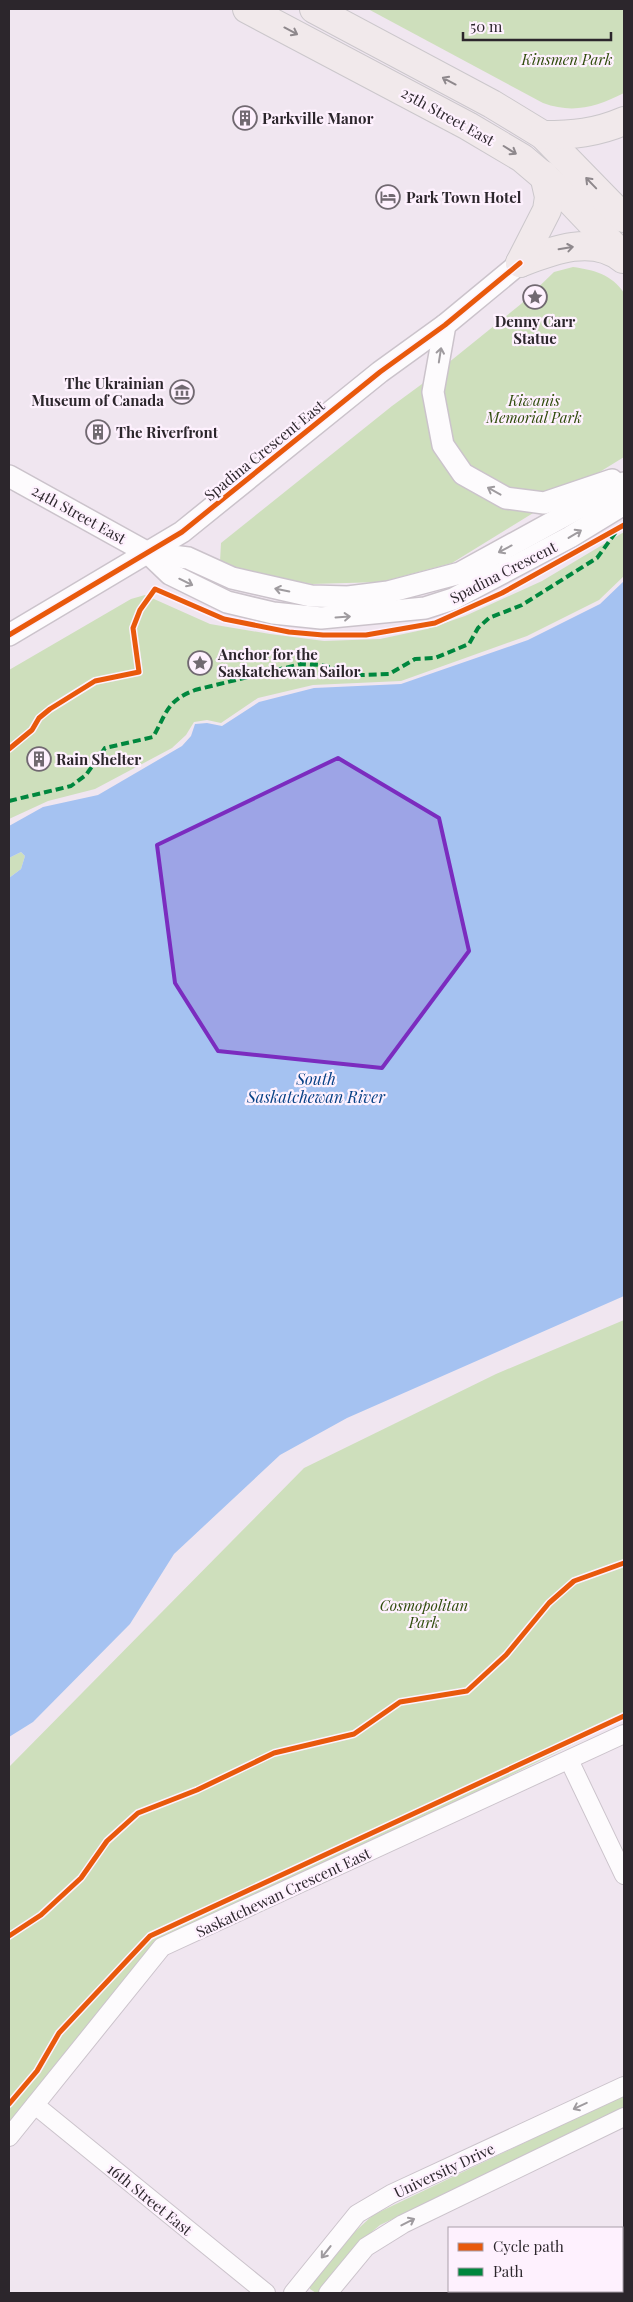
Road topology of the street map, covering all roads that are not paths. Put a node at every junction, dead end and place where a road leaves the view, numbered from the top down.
1 (248, 9) edge
2 (314, 9) edge
3 (624, 121) edge
4 (543, 135) junction
5 (544, 175) junction
6 (624, 218) edge
7 (624, 258) edge
8 (520, 263) junction
9 (445, 324) junction
10 (9, 476) edge
11 (624, 476) edge
12 (624, 483) edge
13 (624, 504) edge
14 (148, 553) junction
15 (9, 634) edge
16 (624, 1734) edge
17 (569, 1760) junction
18 (624, 1875) edge
19 (624, 2086) edge
20 (35, 2105) junction
21 (624, 2117) edge
22 (9, 2136) edge
23 (266, 2293) edge
24 (293, 2293) edge
25 (328, 2293) edge

1 -> 5 main road, 25th Street East
4 -> 2 main road, 25th Street East
3 - 4 main road
6 -> 4 main road, 25th Street East
5 - 7 main road, 25th Street East
5 - 8 main road
8 -> 7 main road
8 - 9 street, Spadina Crescent East
11 -> 9 street
9 - 14 street, Spadina Crescent East
10 - 14 street, 24th Street East
12 -> 14 street, Spadina Crescent
14 -> 13 street, Spadina Crescent
14 - 15 street, Spadina Crescent East
16 - 17 street, Saskatchewan Crescent East
17 - 18 street
17 - 20 street, Saskatchewan Crescent East
19 -> 24 street, University Drive
20 - 22 street, Saskatchewan Crescent East
20 - 23 street, 16th Street East
25 -> 21 street, University Drive

